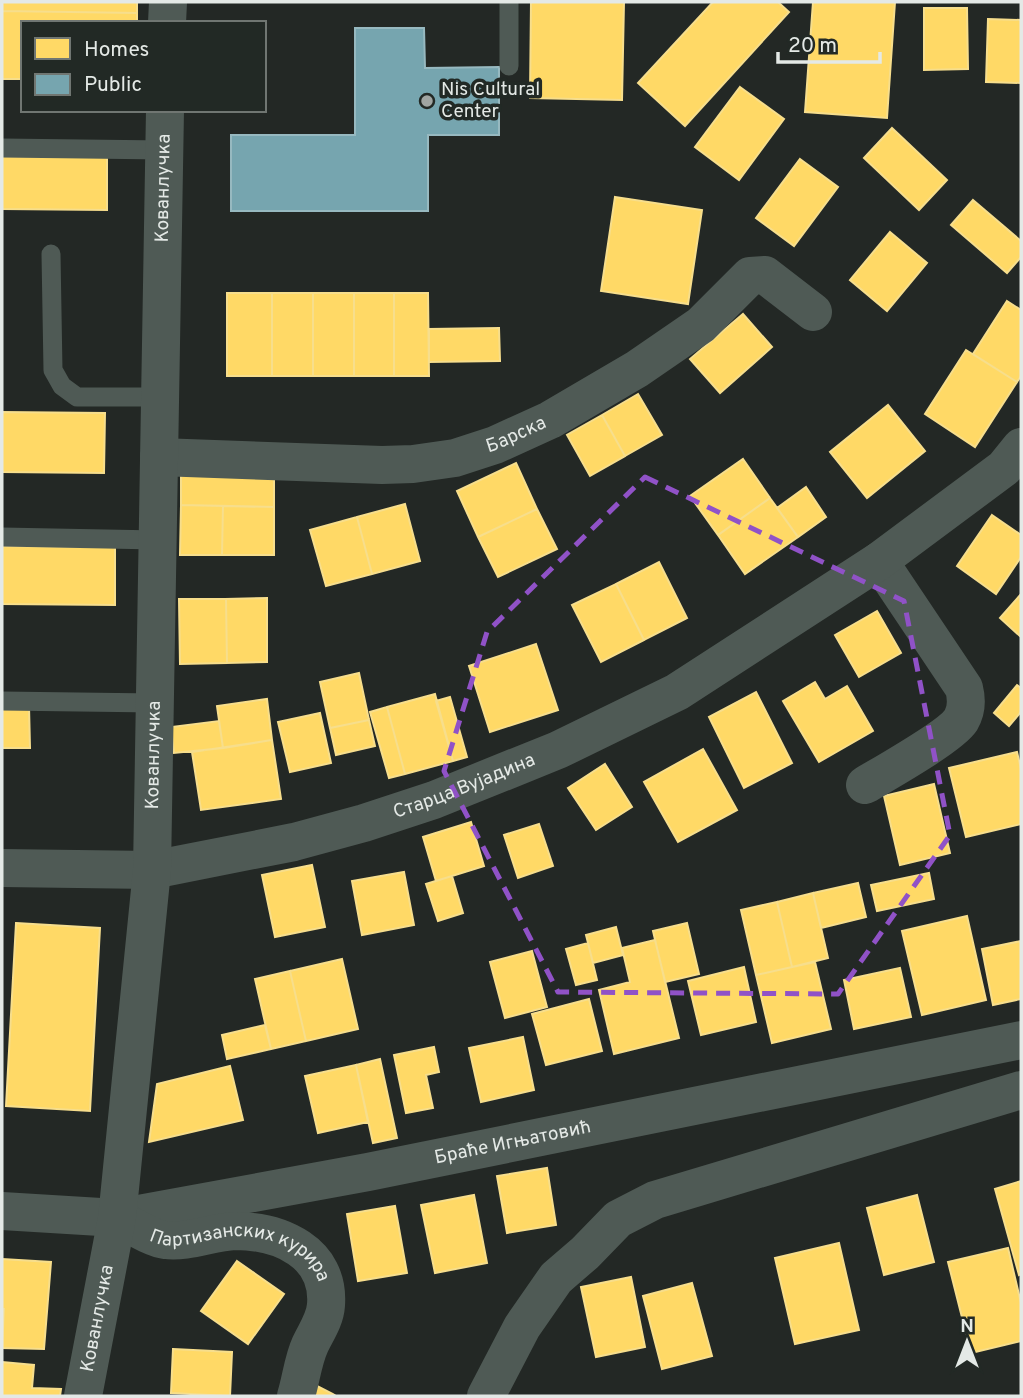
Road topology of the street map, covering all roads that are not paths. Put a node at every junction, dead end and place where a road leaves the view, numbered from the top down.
1 (168, 2) edge
2 (509, 2) edge
3 (167, 21) edge
4 (509, 66) dead end
5 (165, 112) edge
6 (2, 148) edge
7 (165, 150) junction
8 (51, 254) dead end
9 (813, 312) dead end
10 (160, 397) junction
11 (159, 457) junction
12 (1016, 466) edge
13 (2, 537) edge
14 (158, 540) junction
15 (879, 561) junction
16 (2, 701) edge
17 (155, 703) junction
18 (865, 785) dead end
19 (2, 868) edge
20 (152, 870) junction
21 (1021, 1040) edge
22 (1021, 1090) edge
23 (2, 1212) edge
24 (117, 1219) junction
25 (83, 1396) edge
26 (296, 1396) edge
27 (486, 1396) edge

1 - 3 street
2 - 4 lane
5 - 7 street, Кованлучка
6 - 7 lane
7 - 10 street, Кованлучка
8 - 10 lane
9 - 11 street, Барска
10 - 11 street, Кованлучка
11 - 14 street, Кованлучка
12 - 15 street, Старца Вујадина
13 - 14 lane
14 - 17 street, Кованлучка
15 - 18 street
15 - 20 street, Старца Вујадина
16 - 17 lane
17 - 20 street, Кованлучка
19 - 20 street, Старца Вујадина
20 - 24 street, Кованлучка
21 - 24 street, Браће Игњатовић
22 - 27 street
23 - 24 street, Браће Игњатовић
24 - 25 street, Кованлучка
24 - 26 street, Партизанских курира

